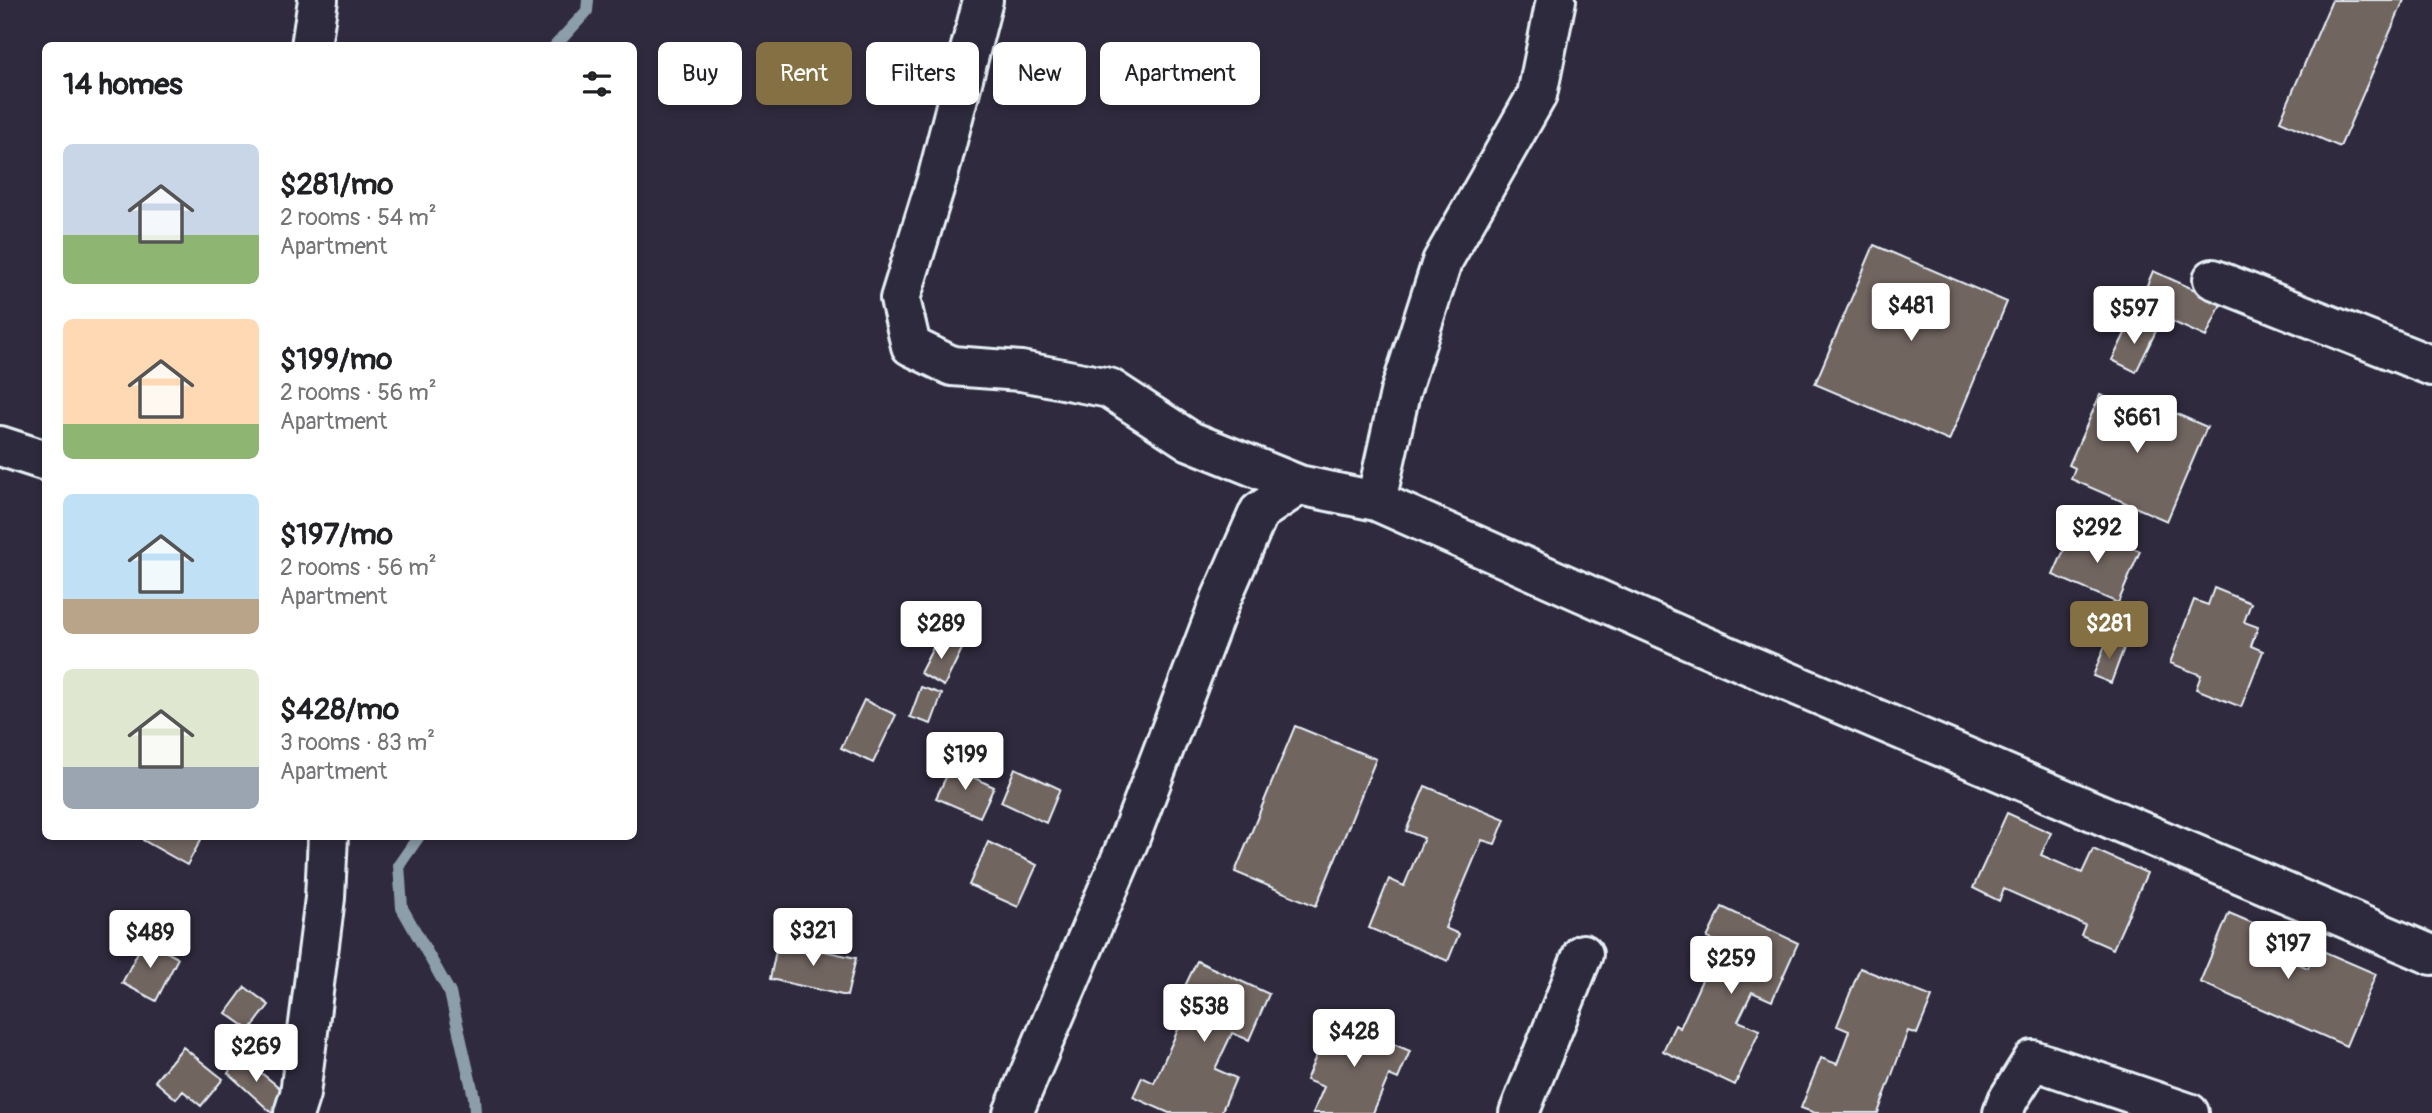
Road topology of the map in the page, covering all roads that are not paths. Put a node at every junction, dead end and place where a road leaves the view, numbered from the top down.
1 (318, 0) edge
2 (984, 0) edge
3 (1556, 0) edge
4 (312, 42) edge
5 (2213, 279) dead end
6 (2432, 366) edge
7 (0, 446) edge
8 (42, 460) edge
9 (1299, 485) junction
10 (1376, 500) junction
11 (328, 840) edge
12 (1583, 954) dead end
13 (2432, 955) edge
14 (294, 1113) edge
15 (1013, 1113) edge
16 (1519, 1113) edge
17 (2003, 1113) edge
18 (2189, 1113) edge

1 - 4 street
2 - 9 street
3 - 10 street
5 - 6 street
7 - 8 street
9 - 10 street
9 - 15 street
10 - 13 street
11 - 14 street
12 - 16 street
17 - 18 street

